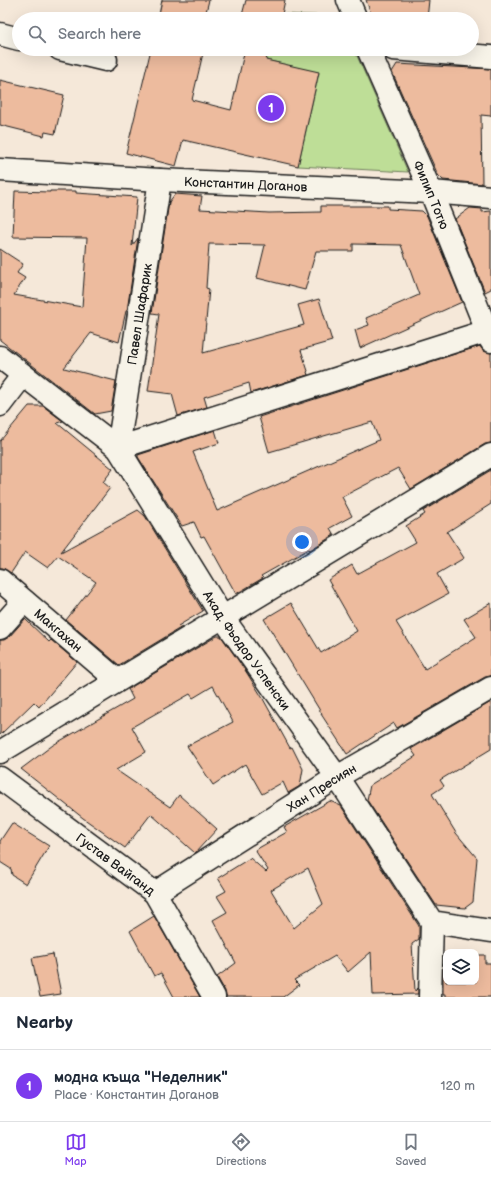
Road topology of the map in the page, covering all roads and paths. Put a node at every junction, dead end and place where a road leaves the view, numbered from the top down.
1 (348, 0) edge
2 (353, 12) edge
3 (0, 34) edge
4 (12, 37) edge
5 (89, 56) edge
6 (371, 56) edge
7 (479, 56) edge
8 (491, 57) edge
9 (106, 60) dead end
10 (0, 170) edge
11 (160, 180) junction
12 (432, 192) junction
13 (491, 197) edge
14 (489, 336) edge
15 (0, 357) edge
16 (23, 375) junction
17 (0, 405) edge
18 (118, 448) junction
19 (491, 455) edge
20 (0, 580) edge
21 (24, 601) junction
22 (223, 618) junction
23 (0, 628) edge
24 (117, 680) junction
25 (491, 688) edge
26 (0, 752) edge
27 (338, 777) junction
28 (0, 778) edge
29 (155, 893) junction
30 (432, 922) junction
31 (491, 930) edge
32 (214, 997) edge
33 (430, 997) edge

1 - 2 street
3 - 4 street
5 - 9 street
6 - 12 street, Филип Тотю
7 - 8 street
10 - 11 street, Константин Доганов
11 - 12 street, Константин Доганов
11 - 18 street, Павел Шафарик
12 - 13 street, Константин Доганов
12 - 14 street, Филип Тотю
14 - 18 street
15 - 16 street, Акад. Фьодор Успенски
16 - 17 street
16 - 18 street, Акад. Фьодор Успенски
18 - 22 street, Акад. Фьодор Успенски
19 - 22 street
20 - 21 street, Макгахан
21 - 23 street
21 - 24 street, Макгахан
22 - 24 street
22 - 27 street, Акад. Фьодор Успенски
24 - 26 street
25 - 27 street, Хан Пресиян
27 - 29 street, Хан Пресиян
27 - 30 street, Акад. Фьодор Успенски
28 - 29 street, Густав Вайганд
29 - 32 street, Густав Вайганд
30 - 31 street
30 - 33 street

